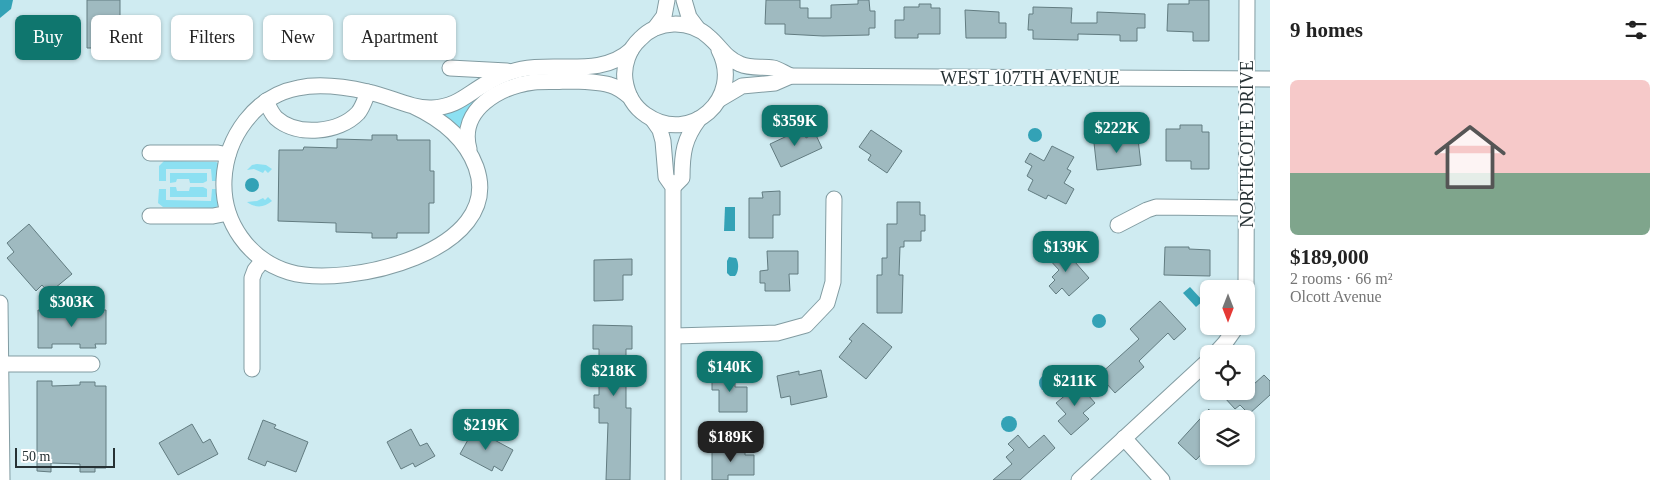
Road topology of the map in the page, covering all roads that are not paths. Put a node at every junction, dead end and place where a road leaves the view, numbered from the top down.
1 (667, 0) edge
2 (684, 0) edge
3 (1247, 0) edge
4 (655, 28) junction
5 (698, 29) junction
6 (631, 50) junction
7 (719, 50) junction
8 (450, 68) dead end
9 (511, 72) junction
10 (790, 76) junction
11 (1247, 79) junction
12 (1270, 79) edge
13 (368, 92) junction
14 (630, 97) junction
15 (720, 99) junction
16 (266, 101) junction
17 (414, 106) junction
18 (699, 119) junction
19 (653, 120) junction
20 (150, 153) dead end
21 (228, 155) junction
22 (472, 157) junction
23 (673, 187) junction
24 (834, 199) dead end
25 (1247, 208) junction
26 (228, 213) junction
27 (150, 216) dead end
28 (1118, 225) dead end
29 (263, 260) junction
30 (1246, 280) edge
31 (0, 303) edge
32 (674, 336) junction
33 (0, 364) edge
34 (92, 364) dead end
35 (252, 368) dead end
36 (1200, 368) edge
37 (1124, 438) junction
38 (2, 480) edge
39 (673, 480) edge
40 (1079, 480) edge
41 (1162, 480) edge

1 - 4 street
2 - 5 street
3 - 11 street, NORTHCOTE DRIVE
4 - 5 street
4 - 6 street
5 - 7 street
6 - 9 street
6 - 14 street
7 - 10 street, WEST 107TH AVENUE
7 - 15 street
8 - 9 street
9 - 17 street
10 - 11 street, WEST 107TH AVENUE
10 - 15 street, WEST 107TH AVENUE
11 - 12 street, WEST 107TH AVENUE
11 - 25 street, NORTHCOTE DRIVE
13 - 16 street
13 - 16 street
13 - 17 street
14 - 19 street
14 - 22 street
15 - 18 street
16 - 21 street
17 - 22 street
18 - 19 street
18 - 23 street
19 - 23 street
20 - 21 street
21 - 26 street
22 - 29 street
23 - 32 street
24 - 32 street
25 - 28 street
25 - 30 street, NORTHCOTE DRIVE
26 - 27 street
26 - 29 street
29 - 35 street
31 - 33 street
32 - 39 street
33 - 34 street
33 - 38 street
36 - 37 street
37 - 40 street
37 - 41 street

